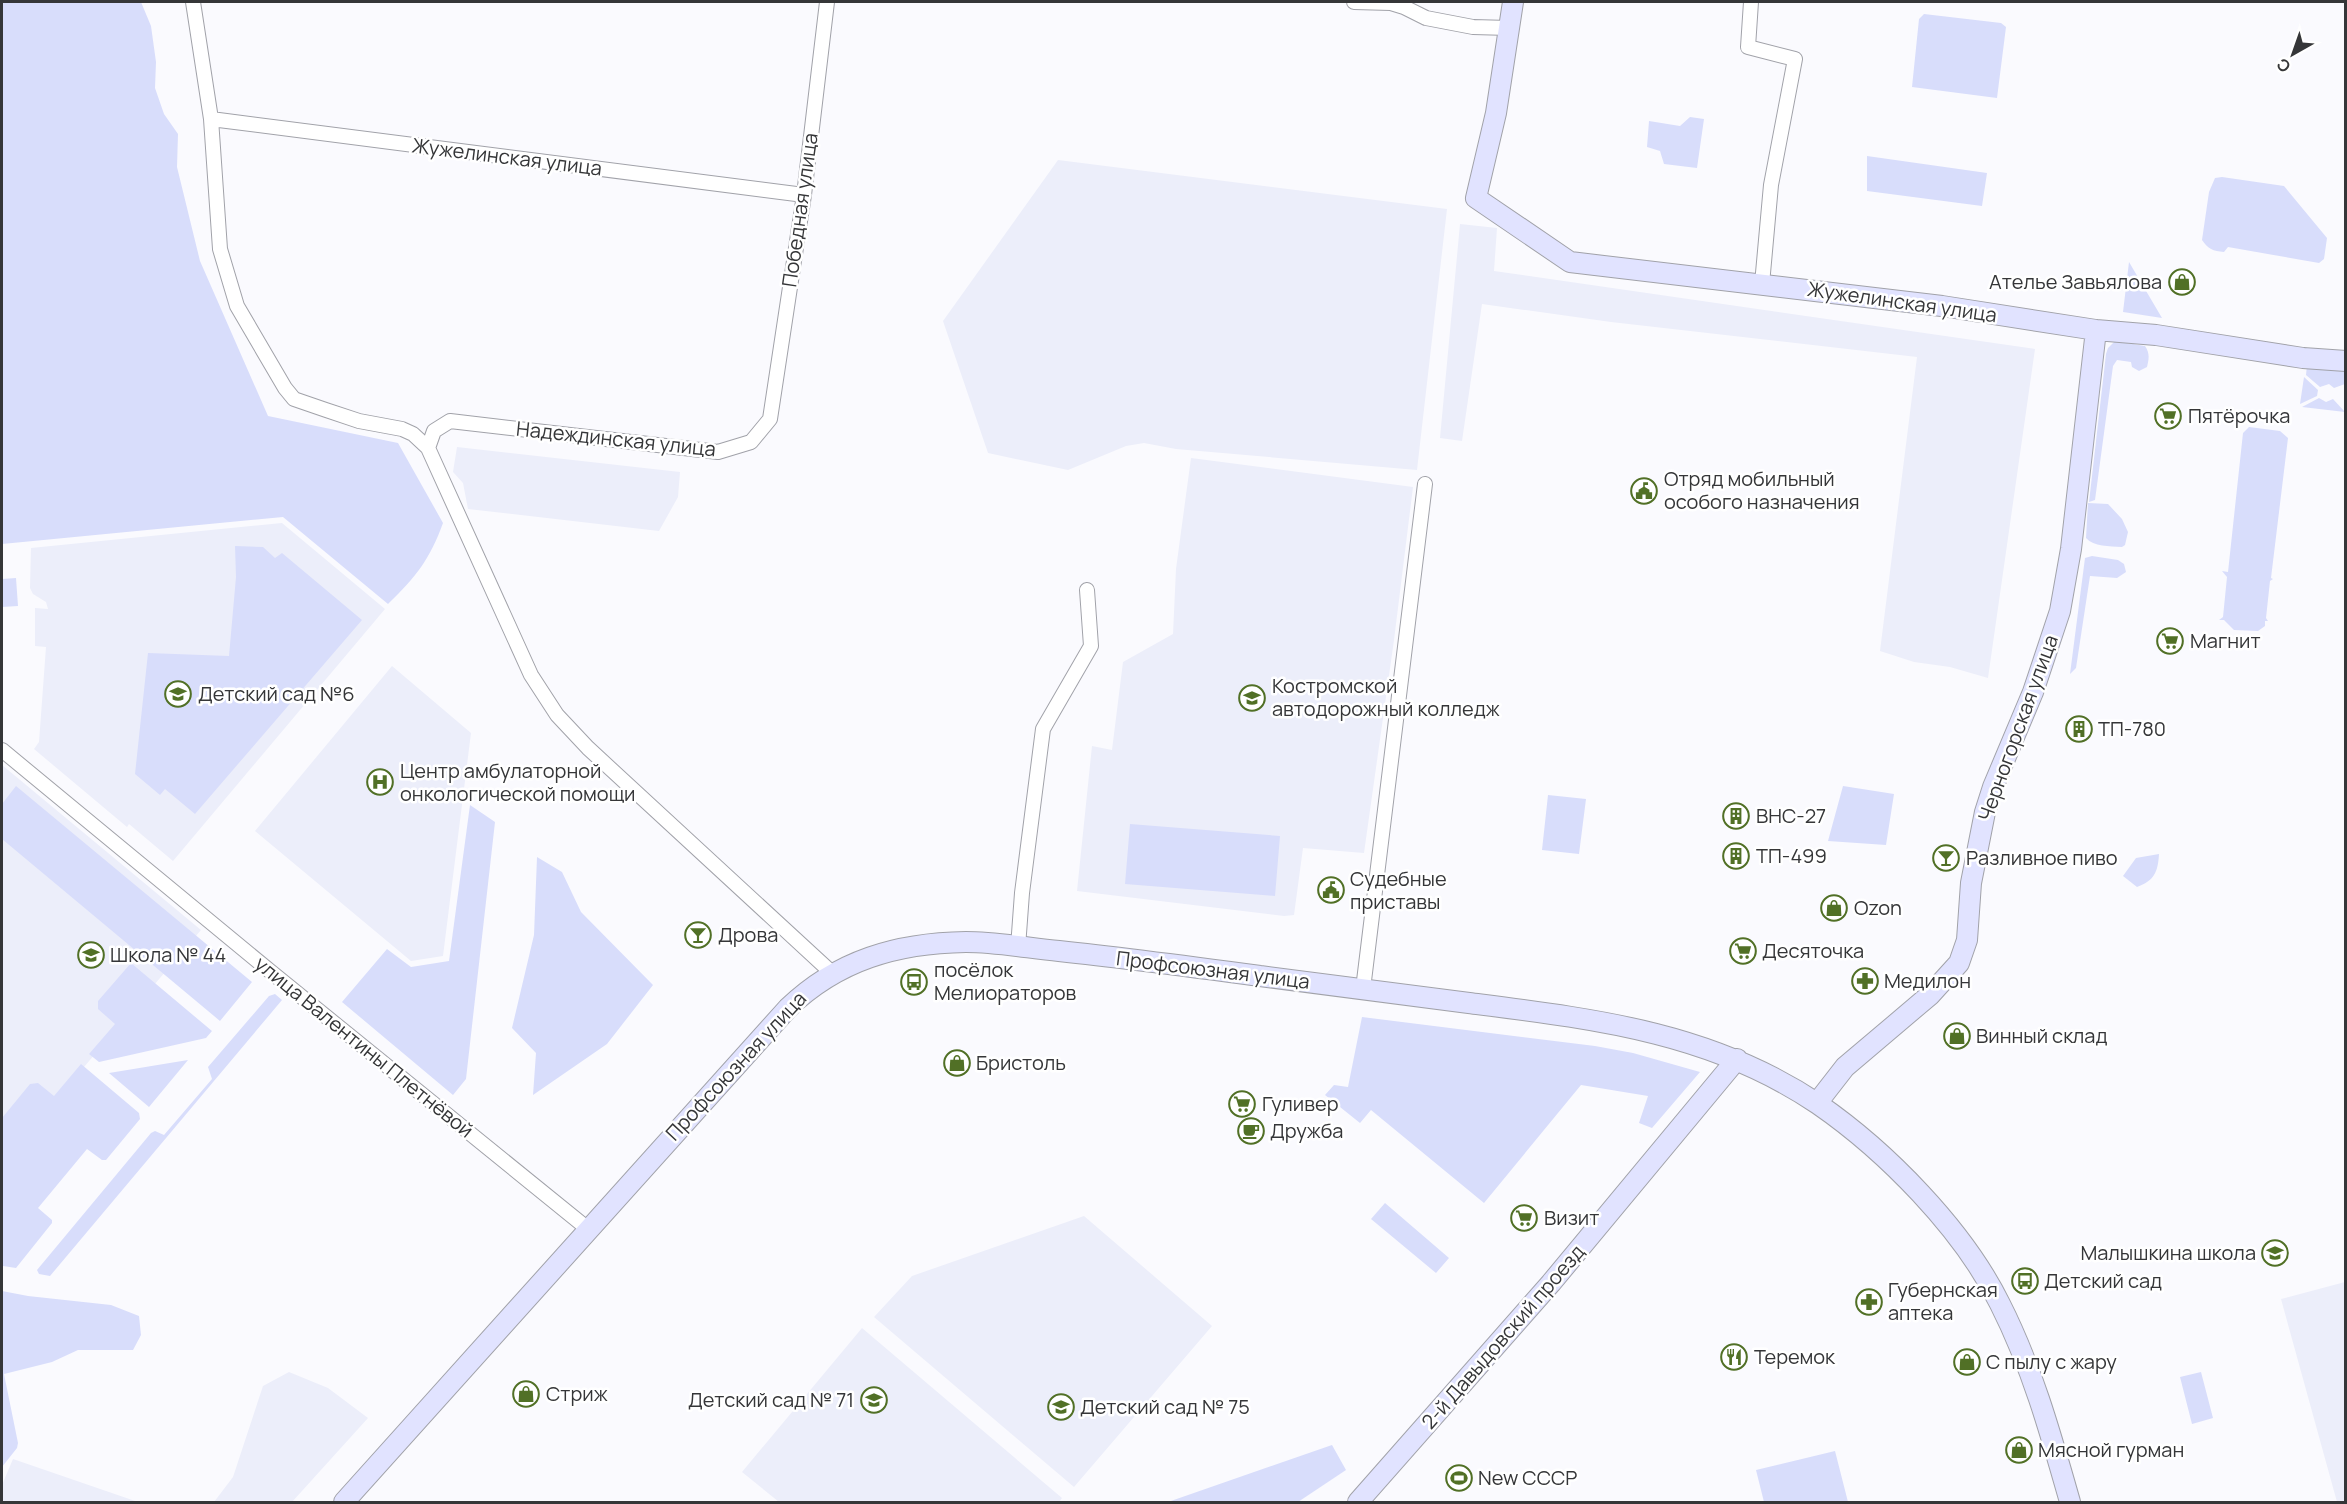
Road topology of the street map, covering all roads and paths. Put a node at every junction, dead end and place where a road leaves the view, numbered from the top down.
1 (193, 2) edge
2 (827, 2) edge
3 (1354, 2) edge
4 (1513, 2) edge
5 (1751, 2) edge
6 (1509, 28) junction
7 (211, 119) junction
8 (804, 195) junction
9 (1762, 284) junction
10 (2096, 330) junction
11 (2346, 361) edge
12 (770, 419) joint
13 (428, 448) junction
14 (1425, 483) dead end
15 (1087, 590) dead end
16 (2, 750) edge
17 (1018, 947) junction
18 (832, 973) junction
19 (1363, 989) junction
20 (1737, 1059) junction
21 (1817, 1103) junction
22 (588, 1229) junction
23 (344, 1503) edge
24 (1358, 1503) edge
25 (2070, 1503) edge

1 - 7 street
2 - 8 street, Победная улица
3 - 6 street
4 - 6 street
5 - 9 street
6 - 9 street, Жужелинская улица
7 - 8 street, Жужелинская улица
7 - 13 street
8 - 12 street, Победная улица
9 - 10 street, Жужелинская улица
10 - 11 street, Жужелинская улица
10 - 21 street, Черногорская улица
12 - 13 street, Надеждинская улица
13 - 18 street
14 - 19 street
15 - 17 street
16 - 22 street, улица Валентины Плетнёвой
17 - 18 street, Профсоюзная улица
17 - 19 street, Профсоюзная улица
18 - 22 street, Профсоюзная улица
19 - 20 street, Профсоюзная улица
20 - 21 street, Профсоюзная улица
20 - 24 street, 2-й Давыдовский проезд
21 - 25 street, Профсоюзная улица
22 - 23 street, Профсоюзная улица

